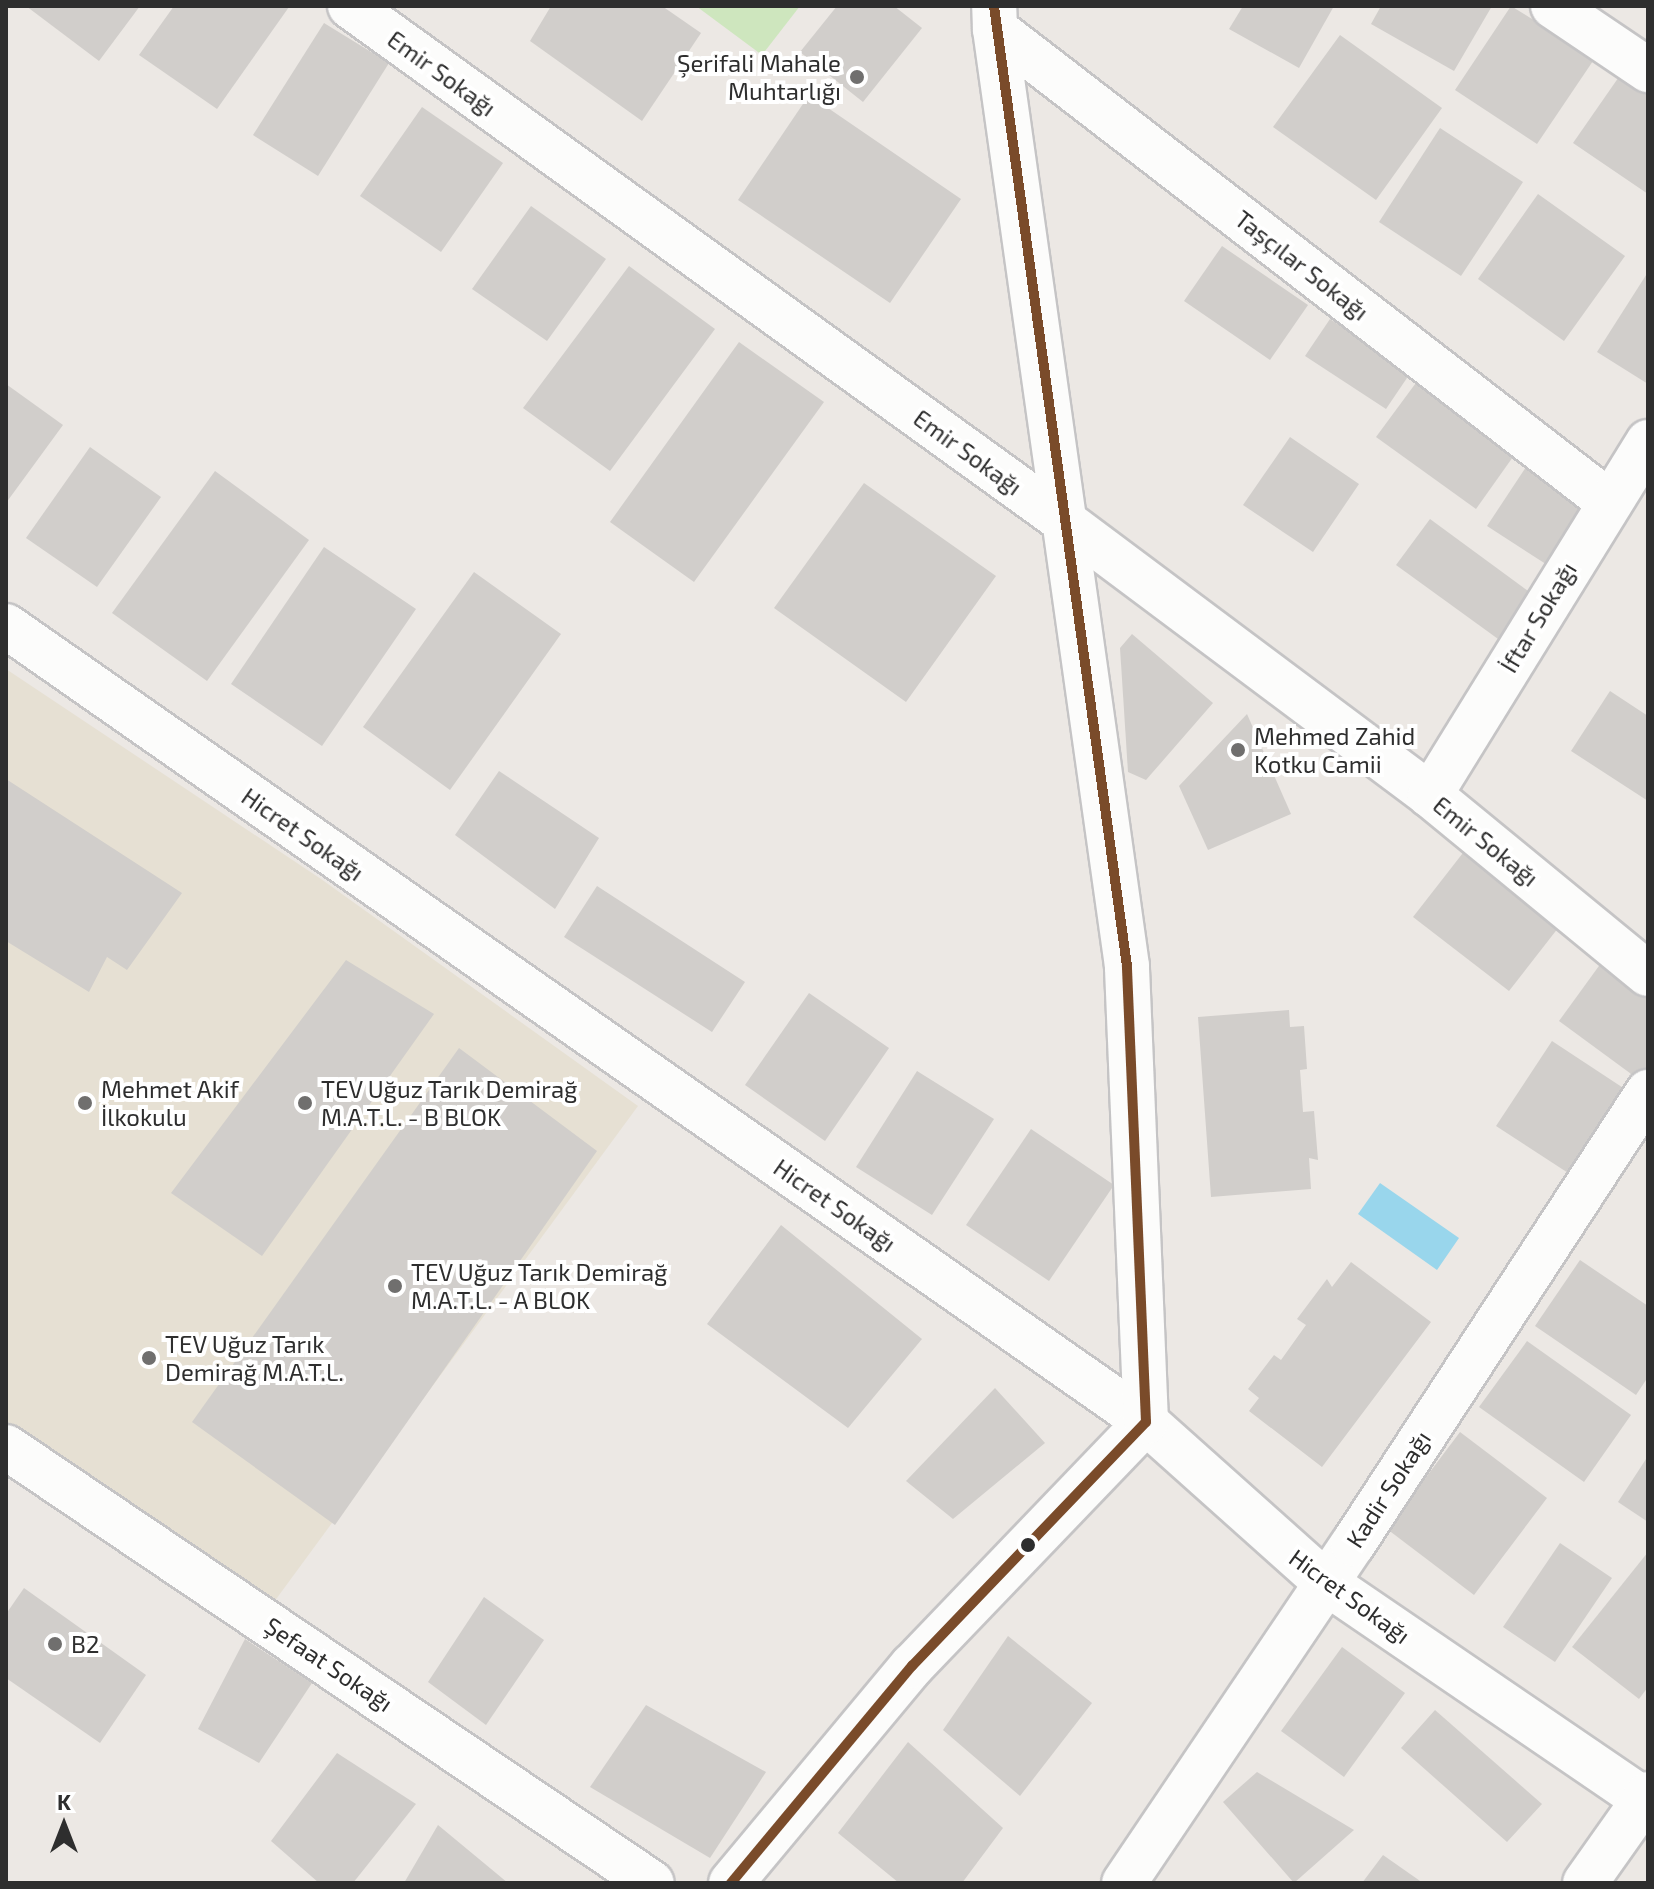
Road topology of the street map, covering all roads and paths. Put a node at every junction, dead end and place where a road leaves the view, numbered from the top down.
1 (350, 6) edge
2 (1553, 6) edge
3 (994, 18) edge
4 (1648, 70) edge
5 (1648, 442) edge
6 (1609, 502) junction
7 (1064, 521) junction
8 (6, 626) edge
9 (1430, 795) junction
10 (1648, 974) edge
11 (1648, 1092) edge
12 (1146, 1422) junction
13 (6, 1447) edge
14 (1325, 1582) junction
15 (1647, 1798) edge
16 (652, 1883) edge
17 (731, 1883) edge
18 (1124, 1883) edge
19 (1585, 1883) edge

1 - 7 street, Emir Sokağı
2 - 4 street
3 - 6 street, Taşçılar Sokağı
3 - 7 street
5 - 6 street, İftar Sokağı
6 - 9 street, İftar Sokağı
7 - 9 street, Emir Sokağı
7 - 12 street
8 - 12 street, Hicret Sokağı
9 - 10 street, Emir Sokağı
11 - 14 street, Kadir Sokağı
12 - 14 street, Hicret Sokağı
12 - 17 street
13 - 16 street, Şefaat Sokağı
14 - 15 street, Hicret Sokağı
14 - 18 street, Kadir Sokağı
15 - 19 street

